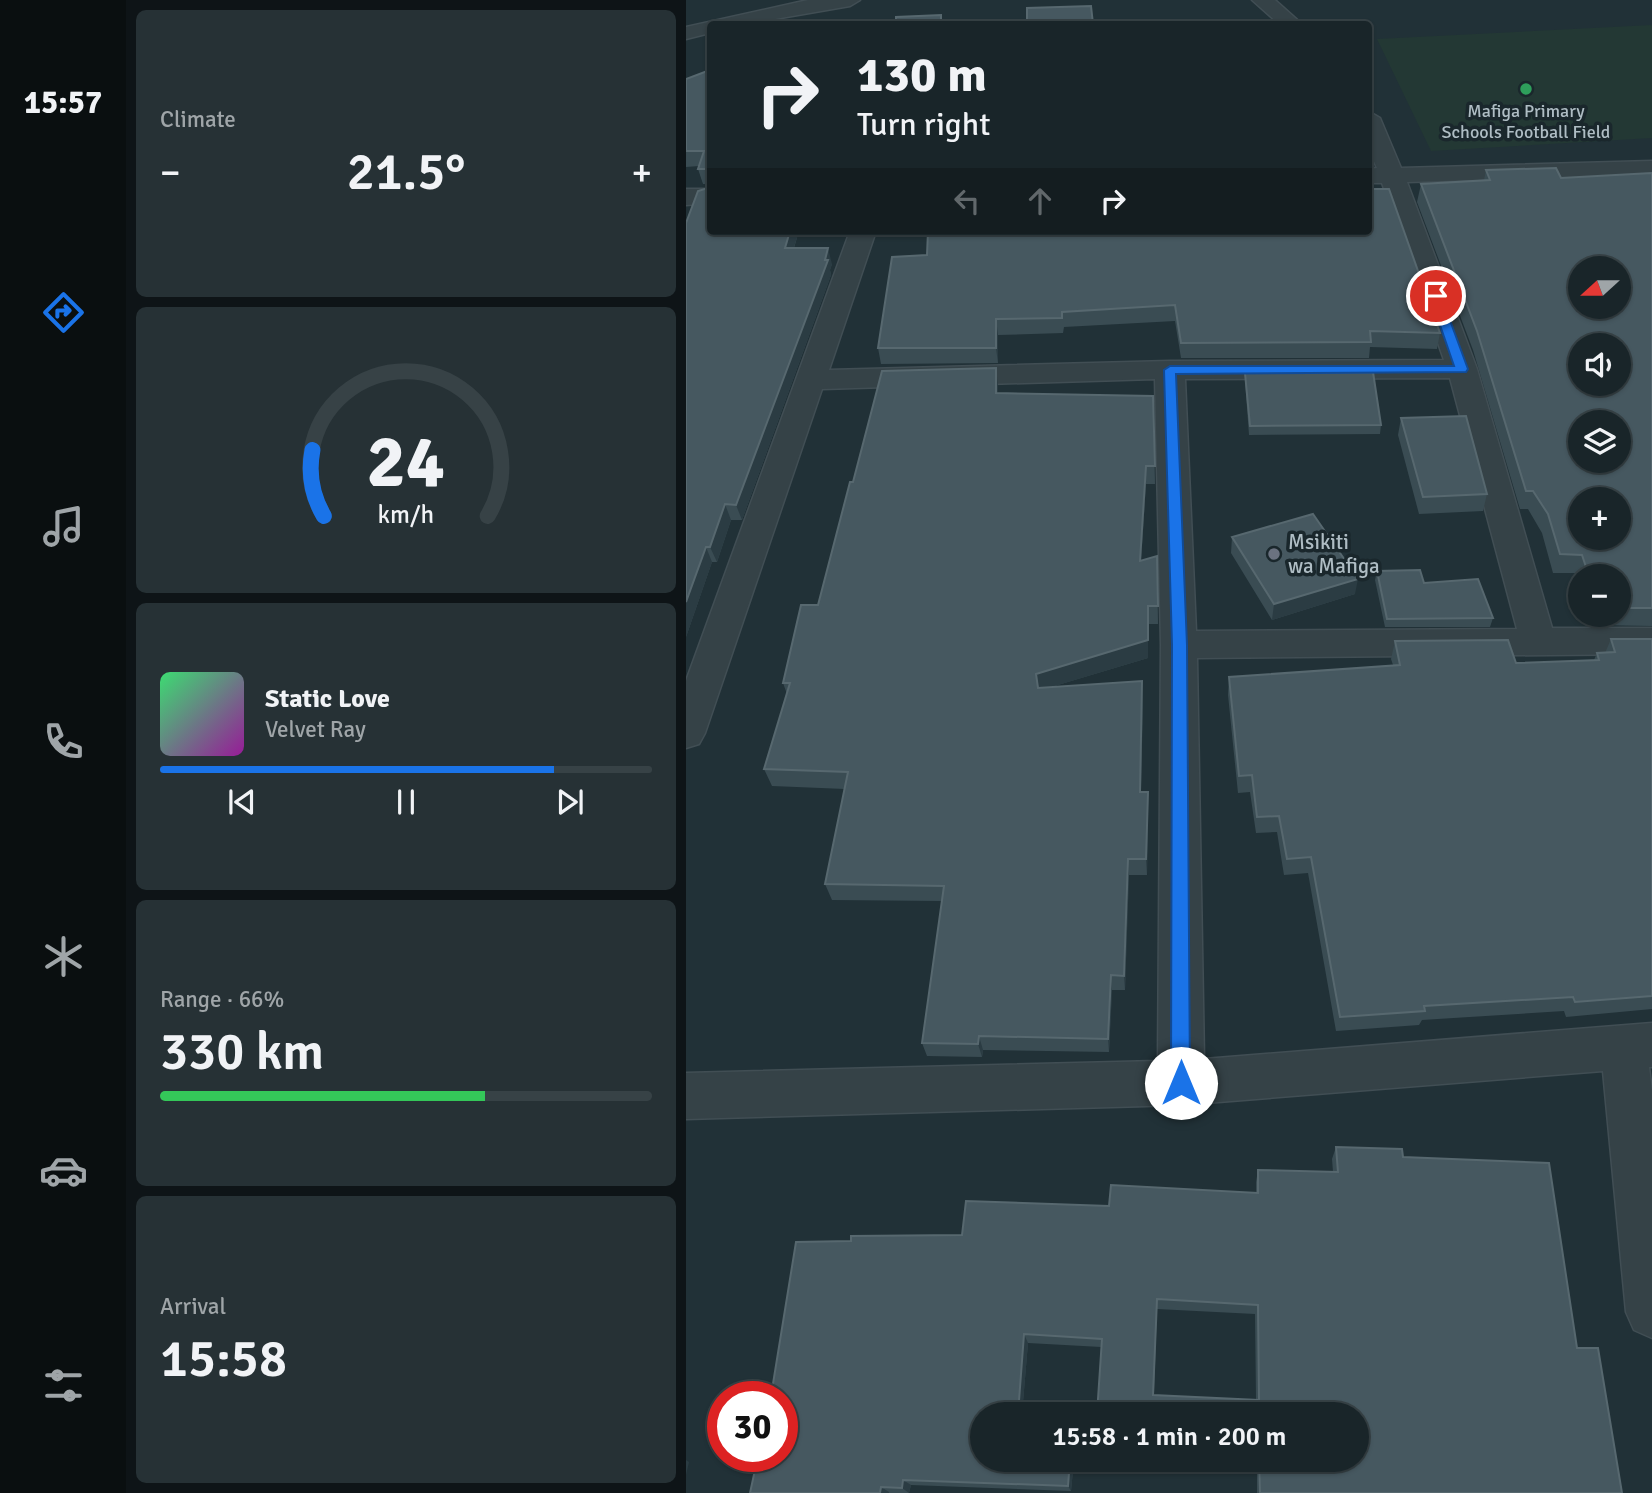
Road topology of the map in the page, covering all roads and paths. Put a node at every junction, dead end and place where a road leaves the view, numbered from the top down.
1 (850, 0) edge
2 (1262, 0) edge
3 (734, 21) edge
4 (1287, 21) edge
5 (707, 28) edge
6 (686, 33) edge
7 (1372, 137) edge
8 (1652, 168) edge
9 (1380, 175) edge
10 (707, 196) edge
11 (686, 197) edge
12 (862, 235) edge
13 (1462, 369) junction
14 (1170, 370) junction
15 (810, 380) junction
16 (1538, 641) junction
17 (1652, 641) edge
18 (1179, 645) junction
19 (695, 683) edge
20 (686, 733) edge
21 (1638, 1046) edge
22 (1181, 1083) junction
23 (686, 1096) edge
24 (1652, 1312) edge

1 - 3 street
2 - 4 street
5 - 6 street
7 - 9 street
8 - 9 street
9 - 13 street
10 - 11 street
12 - 15 street
13 - 14 street
13 - 16 street
14 - 15 street
14 - 18 street
15 - 19 street
16 - 17 street
16 - 18 street
18 - 22 street
19 - 20 street
21 - 22 street
21 - 24 street
22 - 23 street

